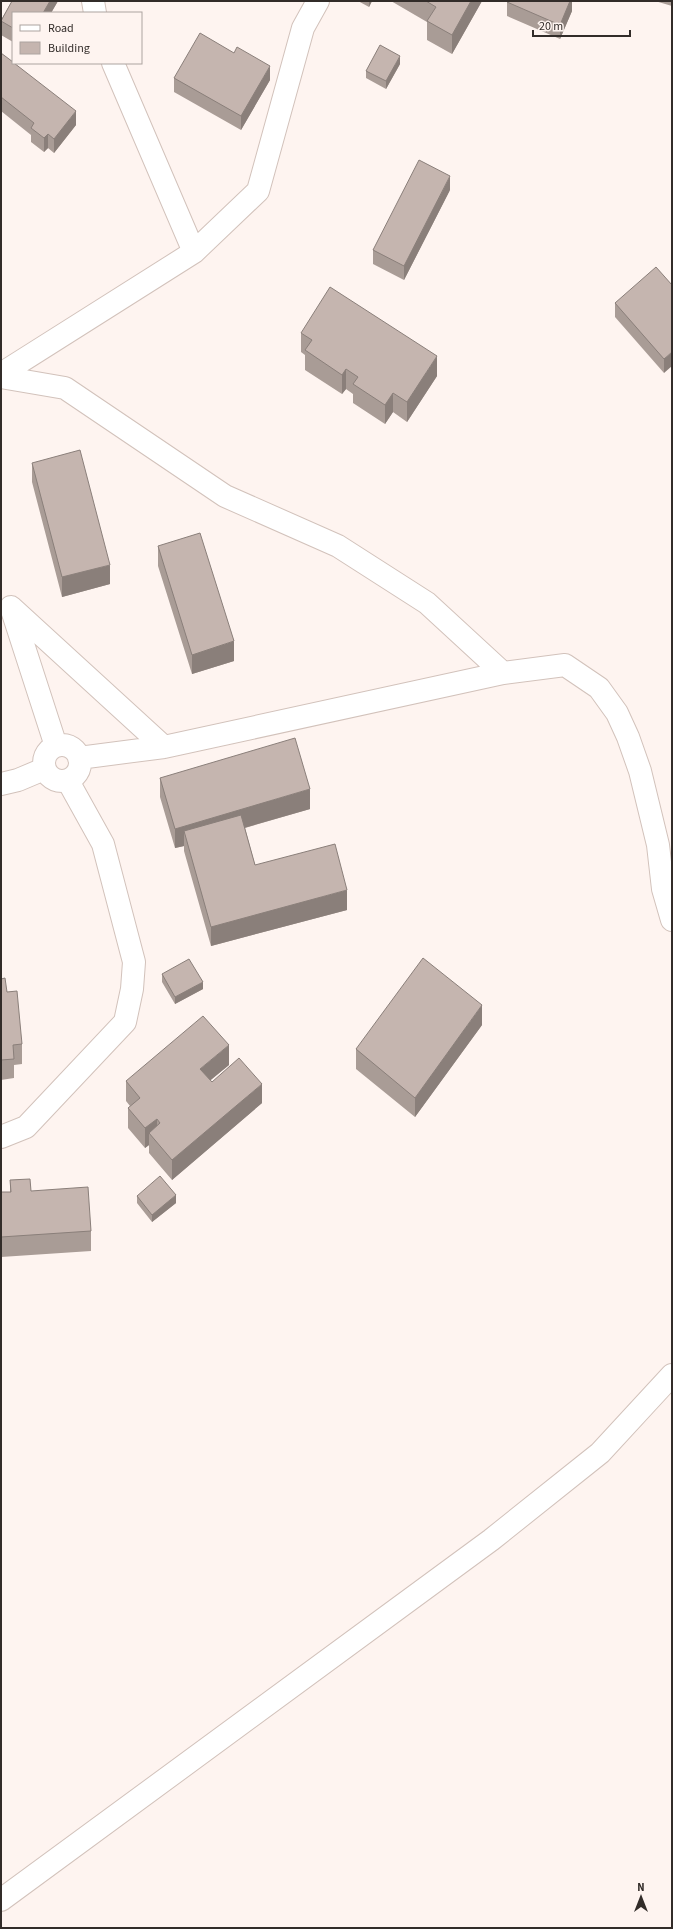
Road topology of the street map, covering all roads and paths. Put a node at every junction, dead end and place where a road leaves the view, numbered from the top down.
1 (93, 1) edge
2 (318, 1) edge
3 (95, 12) edge
4 (113, 64) edge
5 (194, 252) junction
6 (1, 376) edge
7 (503, 673) junction
8 (56, 746) junction
9 (164, 747) junction
10 (79, 758) junction
11 (44, 769) junction
12 (68, 781) junction
13 (1, 784) edge
14 (667, 884) edge
15 (672, 920) edge
16 (1, 1138) edge
17 (672, 1375) edge
18 (1, 1900) edge

1 - 3 street
2 - 5 street
4 - 5 street
5 - 6 street
6 - 7 street
7 - 9 street
7 - 14 street
8 - 9 street
8 - 10 street
8 - 11 street
9 - 10 street
10 - 12 street
11 - 12 street
11 - 13 street
12 - 16 street
14 - 15 street
17 - 18 street

